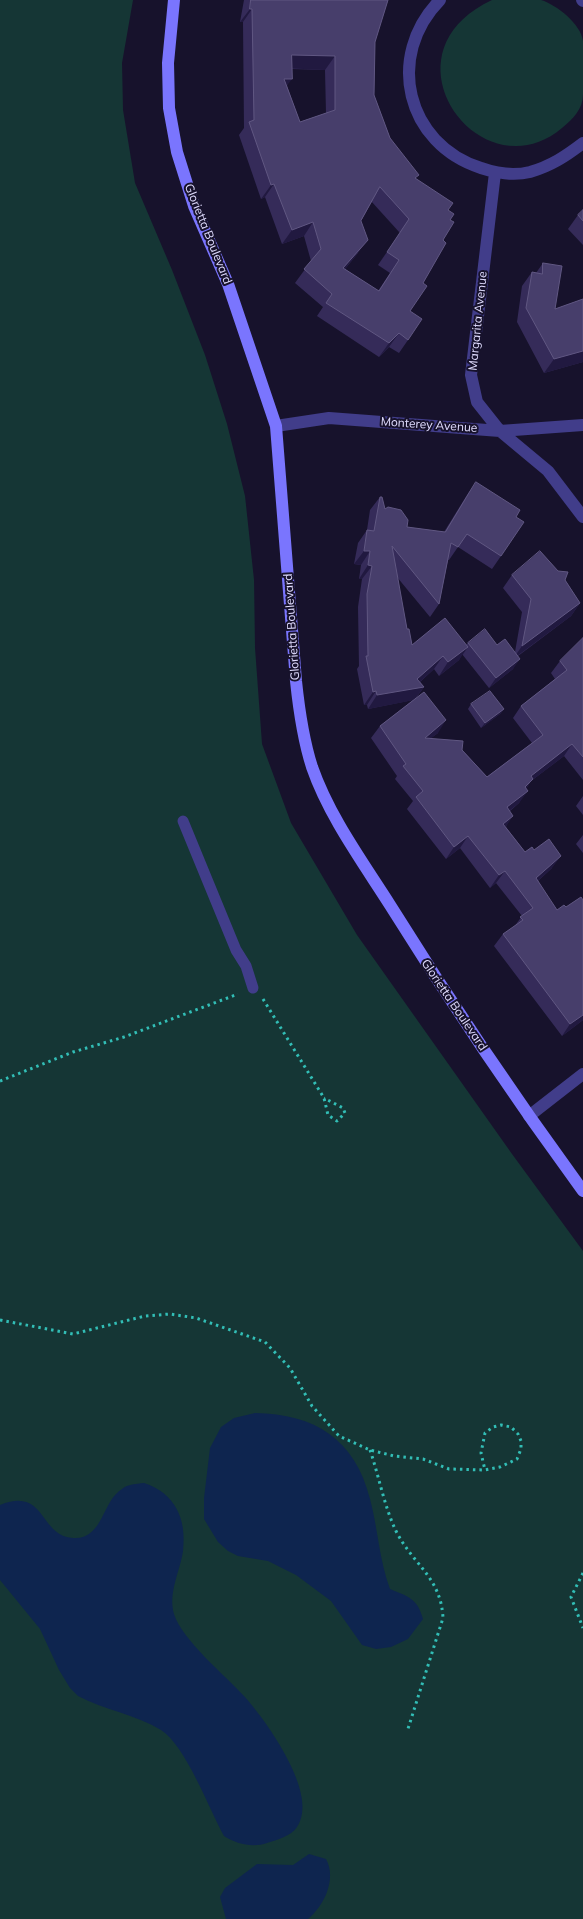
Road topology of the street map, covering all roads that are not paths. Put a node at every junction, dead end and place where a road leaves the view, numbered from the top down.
1 (174, 0) edge
2 (440, 0) edge
3 (583, 143) edge
4 (495, 173) junction
5 (583, 425) edge
6 (276, 426) junction
7 (500, 431) junction
8 (583, 517) edge
9 (183, 821) dead end
10 (253, 988) road end
11 (583, 1074) edge
12 (529, 1116) junction
13 (583, 1191) edge

1 - 6 street, Glorietta Boulevard
2 - 4 street
3 - 4 street
4 - 7 street, Margarita Avenue
5 - 7 street, Monterey Avenue
6 - 7 street, Monterey Avenue
6 - 12 street, Glorietta Boulevard
7 - 8 street, Margarita Avenue
9 - 10 lane
11 - 12 street
12 - 13 street, Glorietta Boulevard

